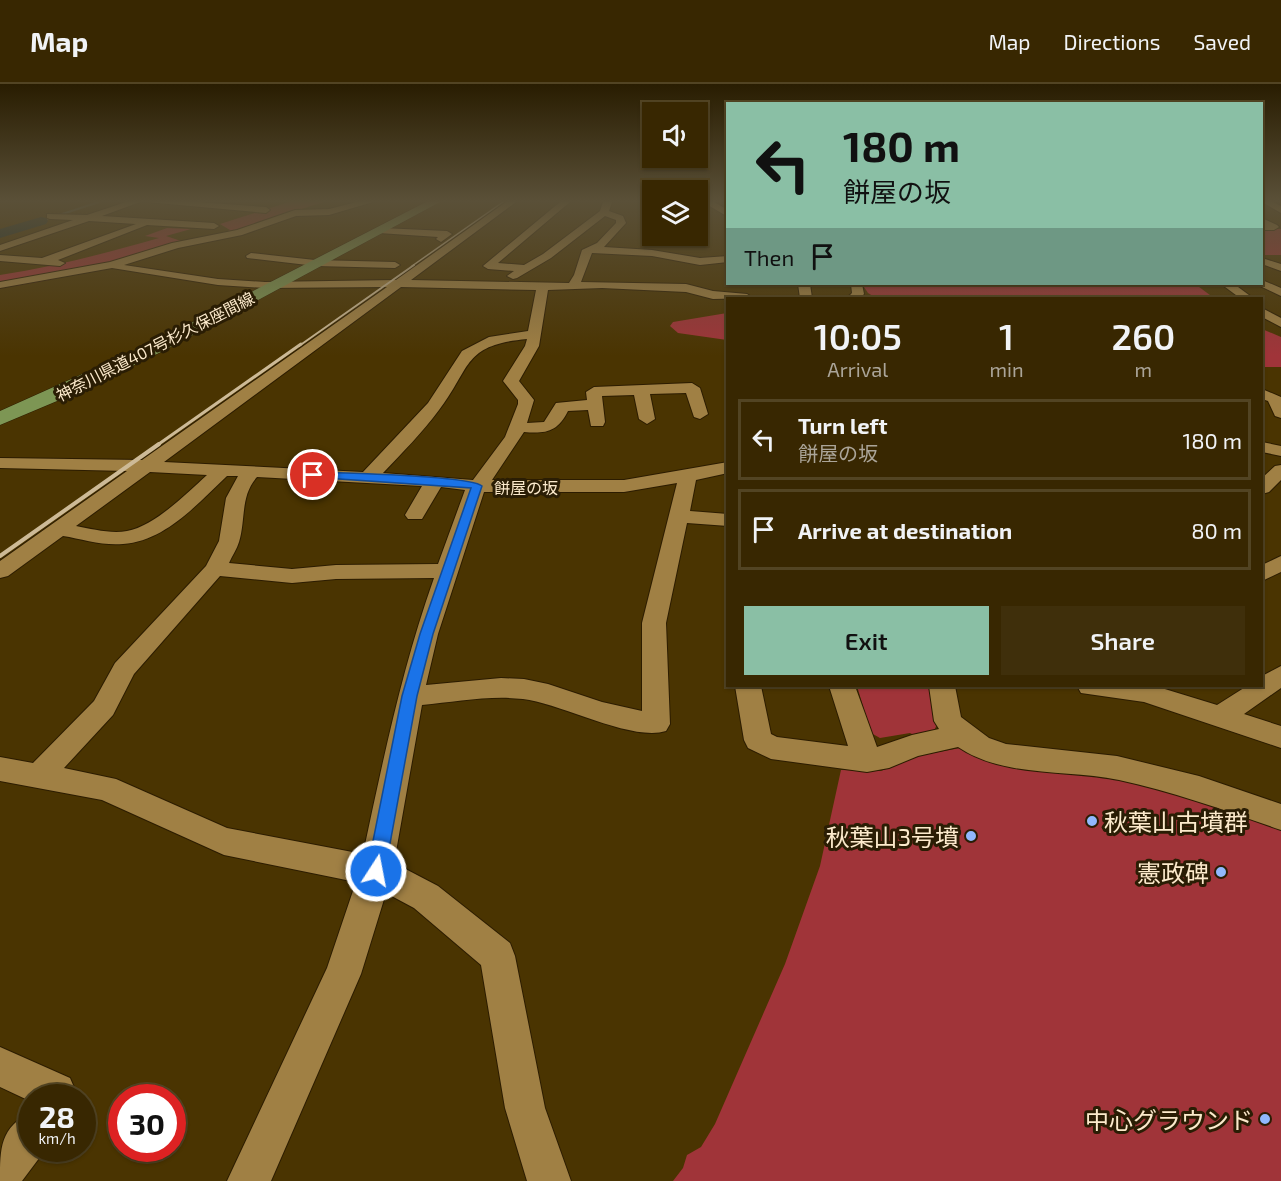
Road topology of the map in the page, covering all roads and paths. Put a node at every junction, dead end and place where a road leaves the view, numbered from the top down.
1 (65, 253) edge
2 (114, 253) edge
3 (149, 253) edge
4 (335, 253) edge
5 (441, 253) edge
6 (504, 253) edge
7 (550, 253) edge
8 (586, 253) edge
9 (650, 253) edge
10 (251, 256) dead end
11 (0, 258) edge
12 (726, 260) edge
13 (44, 261) junction
14 (1264, 261) dead end
15 (317, 262) junction
16 (75, 264) junction
17 (395, 265) dead end
18 (106, 266) junction
19 (524, 268) junction
20 (1281, 268) edge
21 (1263, 276) edge
22 (0, 279) edge
23 (1263, 283) edge
24 (398, 284) junction
25 (1281, 284) edge
26 (0, 285) edge
27 (276, 285) junction
28 (753, 285) dead end
29 (1228, 285) edge
30 (502, 286) junction
31 (573, 286) junction
32 (543, 287) junction
33 (1281, 292) edge
34 (736, 297) edge
35 (752, 297) edge
36 (1245, 297) edge
37 (1263, 313) edge
38 (1281, 322) edge
39 (536, 334) junction
40 (641, 390) junction
41 (1266, 395) edge
42 (595, 405) junction
43 (1281, 413) edge
44 (700, 414) dead end
45 (0, 418) edge
46 (647, 419) dead end
47 (1263, 419) edge
48 (597, 422) dead end
49 (1281, 422) edge
50 (517, 427) junction
51 (1263, 447) edge
52 (1281, 451) edge
53 (0, 463) edge
54 (146, 466) junction
55 (726, 467) edge
56 (223, 470) junction
57 (1281, 470) edge
58 (252, 472) junction
59 (688, 476) junction
60 (368, 478) junction
61 (435, 481) junction
62 (477, 486) junction
63 (1263, 487) edge
64 (415, 515) dead end
65 (677, 516) junction
66 (726, 520) edge
67 (60, 529) junction
68 (1281, 563) edge
69 (215, 570) junction
70 (0, 571) edge
71 (447, 571) junction
72 (1263, 573) edge
73 (1281, 675) edge
74 (748, 687) edge
75 (842, 687) edge
76 (942, 687) edge
77 (1099, 687) edge
78 (410, 696) junction
79 (1219, 718) junction
80 (962, 735) junction
81 (1281, 737) edge
82 (867, 760) junction
83 (0, 769) edge
84 (38, 777) junction
85 (1281, 817) edge
86 (376, 871) junction
87 (0, 1066) edge
88 (39, 1084) edge
89 (18, 1151) edge
90 (0, 1175) edge
91 (249, 1181) edge
92 (549, 1181) edge

1 - 13 street
2 - 16 street
3 - 18 street
4 - 15 main road, 神奈川県道407号杉久保座間線
5 - 24 street
6 - 19 street
7 - 19 street
8 - 31 street
9 - 12 street
10 - 15 street
11 - 13 street
13 - 16 street
14 - 20 street
15 - 17 street
15 - 27 main road, 神奈川県道407号杉久保座間線
16 - 22 street
18 - 26 street
18 - 27 street
19 - 30 street
21 - 25 street
23 - 33 street
24 - 27 street
24 - 30 street
24 - 54 street
27 - 45 main road, 神奈川県道407号杉久保座間線
28 - 35 street
29 - 36 street
30 - 32 street
31 - 32 street
31 - 34 street
32 - 39 street
37 - 38 street
39 - 50 street
39 - 60 street
40 - 42 street
40 - 44 street
40 - 46 street
41 - 43 street
42 - 48 street
42 - 50 street
47 - 49 street
50 - 62 street
51 - 52 street
53 - 54 street, 餅屋の坂
54 - 56 street, 餅屋の坂
54 - 67 street
55 - 59 street, 餅屋の坂
56 - 58 street, 餅屋の坂
56 - 67 street
57 - 63 street
58 - 60 street, 餅屋の坂
58 - 69 street
59 - 62 street, 餅屋の坂
59 - 65 street
60 - 61 street, 餅屋の坂
61 - 62 street, 餅屋の坂
61 - 64 street
62 - 71 street
65 - 66 street
65 - 78 street
67 - 70 street
68 - 72 street
69 - 71 street
69 - 84 street
71 - 78 street
73 - 79 street
74 - 82 street
75 - 82 street
76 - 80 street
77 - 79 street
78 - 86 street
79 - 81 street
80 - 82 street
80 - 85 street
83 - 84 street
84 - 86 street
86 - 91 street
86 - 92 street
87 - 88 street
89 - 90 street

